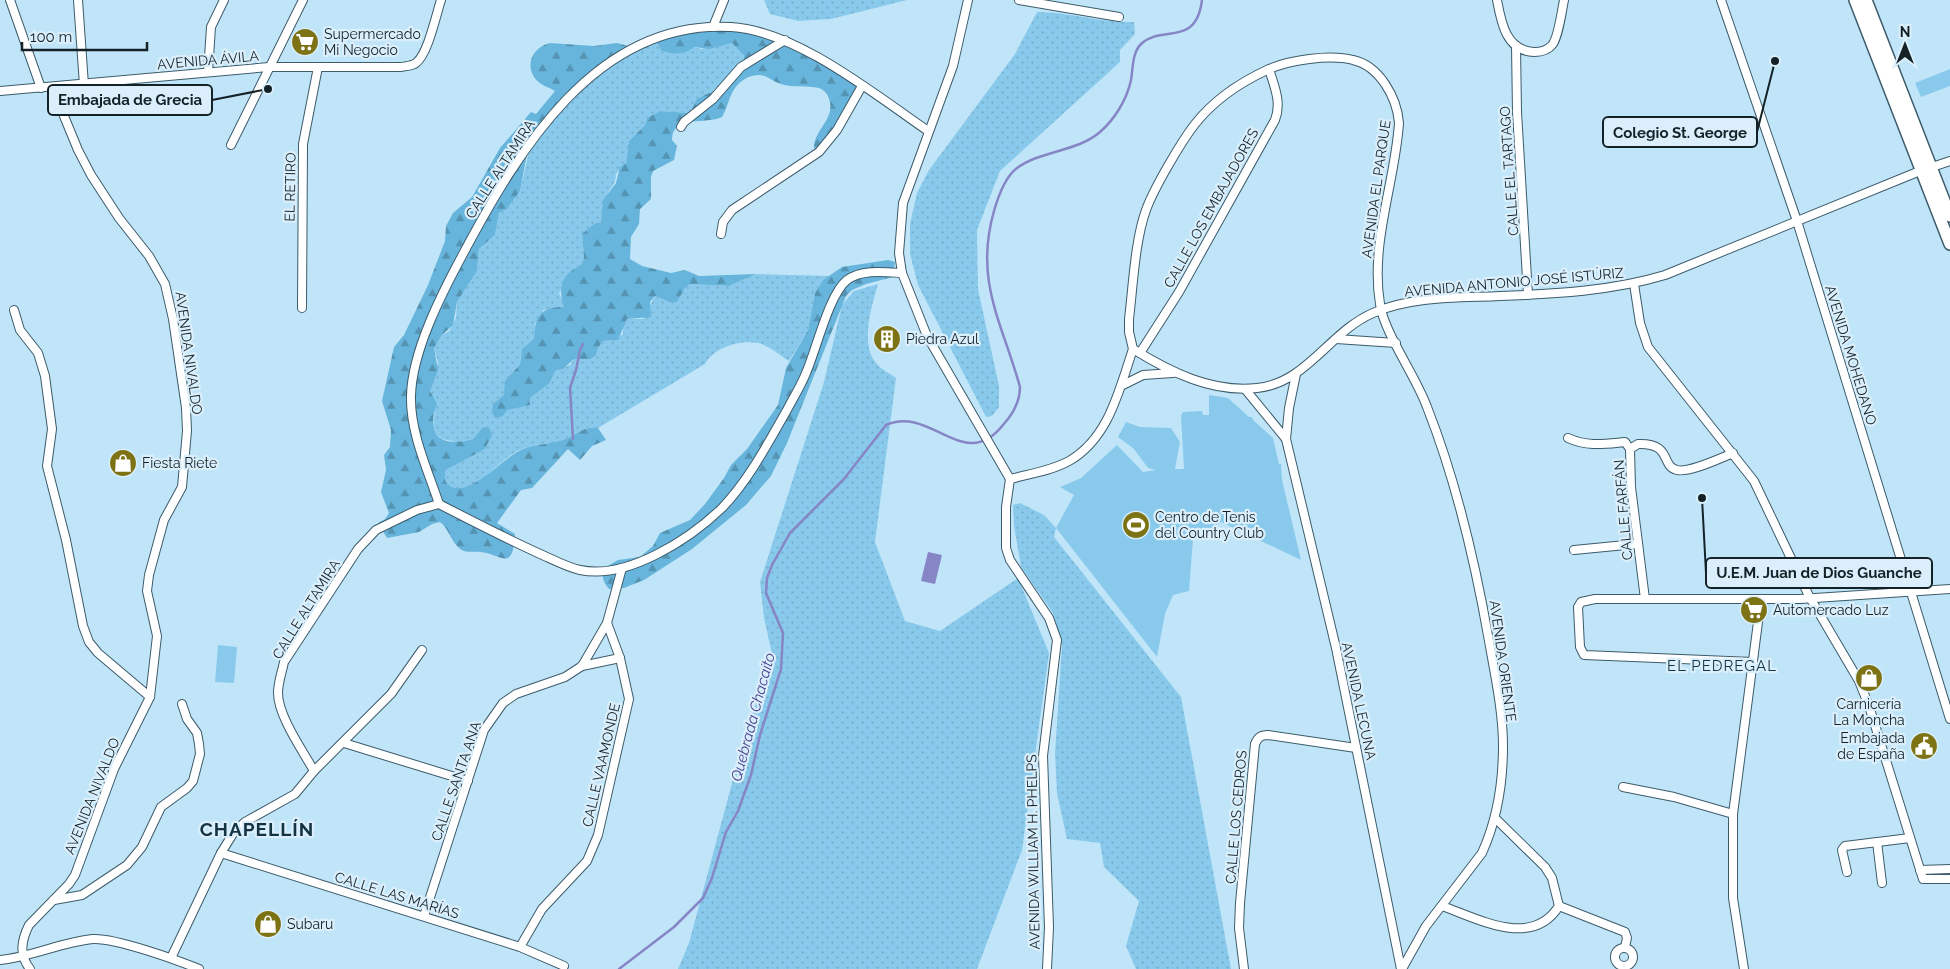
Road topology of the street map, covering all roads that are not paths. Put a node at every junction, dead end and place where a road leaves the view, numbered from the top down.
1 (10, 0) edge
2 (78, 0) edge
3 (224, 0) edge
4 (303, 0) edge
5 (441, 0) edge
6 (724, 0) edge
7 (968, 0) edge
8 (1019, 0) edge
9 (1496, 0) edge
10 (1564, 0) edge
11 (1721, 0) edge
12 (1855, 0) edge
13 (1866, 0) edge
14 (1119, 17) dead end
15 (713, 27) junction
16 (784, 40) junction
17 (1516, 46) junction
18 (269, 67) junction
19 (318, 67) junction
20 (1269, 69) junction
21 (208, 72) junction
22 (84, 85) junction
23 (862, 86) junction
24 (52, 87) junction
25 (41, 88) junction
26 (0, 91) edge
27 (681, 127) dead end
28 (928, 131) junction
29 (231, 145) dead end
30 (1950, 161) edge
31 (1925, 169) junction
32 (1950, 216) edge
33 (1796, 221) junction
34 (721, 234) dead end
35 (1950, 244) edge
36 (902, 273) junction
37 (1634, 284) junction
38 (1528, 295) junction
39 (302, 308) dead end
40 (14, 310) dead end
41 (1381, 310) junction
42 (1336, 339) junction
43 (1396, 343) junction
44 (1133, 349) junction
45 (1140, 354) junction
46 (1176, 373) junction
47 (1296, 374) junction
48 (1121, 386) junction
49 (1244, 389) junction
50 (1568, 438) dead end
51 (1286, 439) junction
52 (1630, 449) junction
53 (1734, 453) junction
54 (1010, 479) junction
55 (440, 504) junction
56 (1636, 544) junction
57 (1574, 550) dead end
58 (622, 568) junction
59 (1950, 589) edge
60 (1910, 591) junction
61 (1810, 598) junction
62 (1645, 599) junction
63 (1762, 599) junction
64 (607, 623) junction
65 (422, 650) dead end
66 (620, 658) junction
67 (1753, 662) junction
68 (582, 666) junction
69 (150, 697) junction
70 (182, 704) dead end
71 (1950, 719) edge
72 (344, 743) junction
73 (1356, 748) junction
74 (314, 772) junction
75 (468, 781) junction
76 (1623, 788) dead end
77 (1733, 814) junction
78 (1495, 818) junction
79 (1910, 838) junction
80 (1877, 842) junction
81 (221, 853) junction
82 (1950, 869) edge
83 (1920, 870) junction
84 (1848, 872) dead end
85 (1950, 880) edge
86 (1882, 884) dead end
87 (54, 900) junction
88 (1442, 906) junction
89 (1560, 906) junction
90 (424, 916) junction
91 (520, 947) junction
92 (1625, 948) dead end
93 (22, 957) junction
94 (171, 958) junction
95 (0, 960) edge
96 (564, 966) dead end
97 (30, 969) edge
98 (199, 969) edge
99 (1047, 969) edge
100 (1244, 969) edge
101 (1401, 969) edge
102 (1744, 969) edge

1 - 25 street
2 - 22 street
3 - 21 street
4 - 18 street
5 - 19 street, AVENIDA ÁVILA
6 - 15 street
7 - 28 street
8 - 14 street
9 - 17 street
10 - 17 street
11 - 33 street, AVENIDA MOHEDANO
12 - 31 street
13 - 31 street
15 - 16 street, CALLE ALTAMIRA
15 - 55 street, CALLE ALTAMIRA
16 - 23 street, CALLE ALTAMIRA
16 - 27 street
17 - 38 street, CALLE EL TARTAGO
18 - 19 street, AVENIDA ÁVILA
18 - 21 street, AVENIDA ÁVILA
18 - 29 street
19 - 39 street, EL RETIRO
20 - 41 street, AVENIDA EL PARQUE
20 - 44 street, AVENIDA EL PARQUE
20 - 45 street, CALLE LOS EMBAJADORES
21 - 22 street, AVENIDA ÁVILA
22 - 24 street, AVENIDA ÁVILA
23 - 28 street, CALLE ALTAMIRA
23 - 34 street
24 - 25 street, AVENIDA ÁVILA
24 - 69 street, AVENIDA NIVALDO
25 - 26 street, AVENIDA ÁVILA
28 - 36 street
30 - 31 street, AVENIDA ANTONIO JOSÉ ISTÚRIZ
31 - 32 street
31 - 33 street, AVENIDA ANTONIO JOSÉ ISTÚRIZ
31 - 35 street
33 - 37 street, AVENIDA ANTONIO JOSÉ ISTÚRIZ
33 - 60 street, AVENIDA MOHEDANO
36 - 54 street
36 - 58 street
37 - 38 street, AVENIDA ANTONIO JOSÉ ISTÚRIZ
37 - 53 street
38 - 41 street, AVENIDA ANTONIO JOSÉ ISTÚRIZ
40 - 69 street
41 - 42 street, AVENIDA ANTONIO JOSÉ ISTÚRIZ
41 - 43 street, AVENIDA ORIENTE
42 - 43 street
42 - 47 street, AVENIDA ANTONIO JOSÉ ISTÚRIZ
43 - 78 street, AVENIDA ORIENTE
44 - 45 street, AVENIDA ANTONIO JOSÉ ISTÚRIZ
44 - 48 street
45 - 46 street, AVENIDA ANTONIO JOSÉ ISTÚRIZ
46 - 48 street, AVENIDA ANTONIO JOSÉ ISTÚRIZ
46 - 49 street, AVENIDA ANTONIO JOSÉ ISTÚRIZ
47 - 49 street, AVENIDA ANTONIO JOSÉ ISTÚRIZ
47 - 51 street, AVENIDA LECUNA
48 - 54 street
49 - 51 street, AVENIDA LECUNA
50 - 52 street
51 - 73 street, AVENIDA LECUNA
52 - 53 street, CALLE FARFÁN
52 - 56 street, CALLE FARFÁN
53 - 61 street
54 - 99 street, AVENIDA WILLIAM H. PHELPS
55 - 58 street
55 - 74 street, CALLE ALTAMIRA
56 - 57 street
56 - 62 street, CALLE FARFÁN
58 - 64 street
59 - 60 street
60 - 61 street
60 - 71 street, AVENIDA MOHEDANO
61 - 63 street
61 - 79 street
62 - 63 street
62 - 67 street
63 - 67 street
64 - 66 street, CALLE VAAMONDE
64 - 68 street
65 - 72 street
66 - 68 street
66 - 91 street, CALLE VAAMONDE
67 - 77 street
68 - 75 street, CALLE SANTA ANA
69 - 87 street, AVENIDA NIVALDO
70 - 87 street
72 - 74 street
72 - 75 street
73 - 100 street, CALLE LOS CEDROS
73 - 101 street, AVENIDA LECUNA
74 - 81 street
75 - 90 street, CALLE SANTA ANA
76 - 77 street
77 - 102 street
78 - 88 street, AVENIDA ORIENTE
78 - 89 street
79 - 80 street
79 - 83 street
80 - 84 street
80 - 86 street
81 - 90 street, CALLE LAS MARÍAS
81 - 94 street
82 - 83 street
83 - 85 street
87 - 93 street, AVENIDA NIVALDO
88 - 89 street
88 - 101 street, AVENIDA ORIENTE
89 - 92 street
90 - 91 street, CALLE LAS MARÍAS
91 - 96 street, CALLE LAS MARÍAS
93 - 94 street
93 - 95 street
93 - 97 street
94 - 98 street

